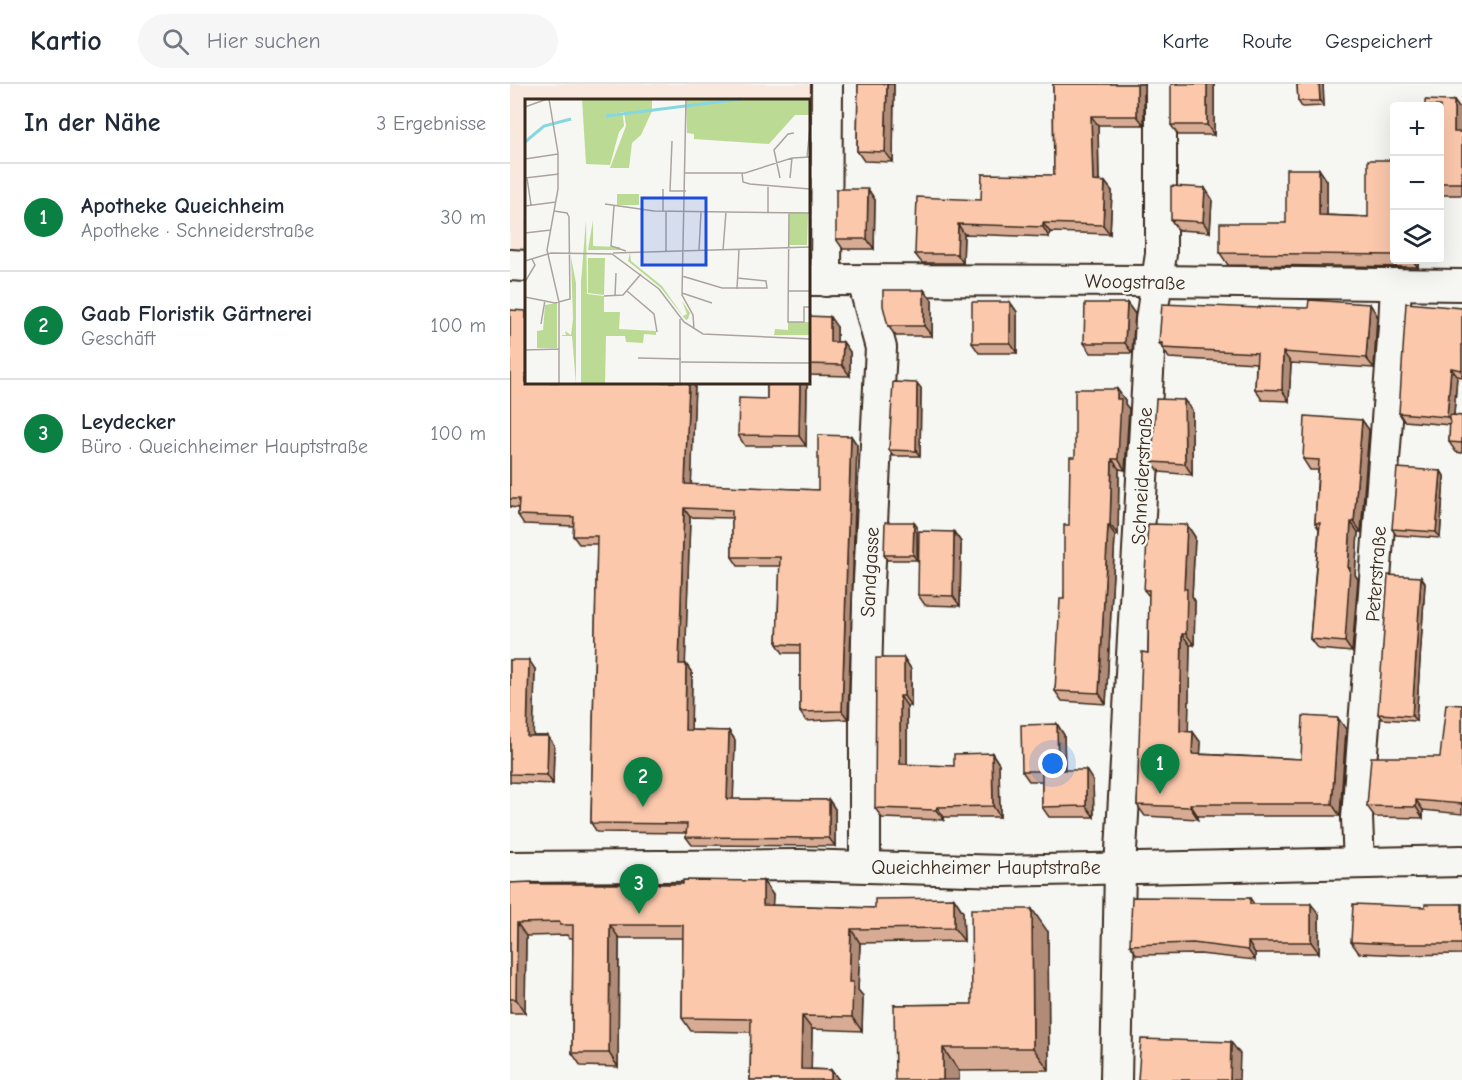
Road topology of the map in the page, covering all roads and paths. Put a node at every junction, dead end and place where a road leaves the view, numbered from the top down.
1 (827, 84) edge
2 (1161, 84) edge
3 (510, 265) edge
4 (525, 266) edge
5 (817, 280) edge
6 (1156, 280) junction
7 (863, 281) junction
8 (1396, 284) junction
9 (1462, 285) edge
10 (1462, 861) edge
11 (1359, 863) junction
12 (865, 866) junction
13 (510, 867) edge
14 (1120, 868) junction
15 (1116, 1080) edge

1 - 5 street
2 - 6 street, Schneiderstraße
3 - 4 street
5 - 7 street, Woogstraße
6 - 7 street, Woogstraße
6 - 8 street, Woogstraße
6 - 14 street, Schneiderstraße
7 - 12 street, Sandgasse
8 - 9 street, Woogstraße
8 - 11 street, Peterstraße
10 - 11 street, Queichheimer Hauptstraße
11 - 14 street, Queichheimer Hauptstraße
12 - 13 street, Queichheimer Hauptstraße
12 - 14 street, Queichheimer Hauptstraße
14 - 15 street, Schneiderstraße

